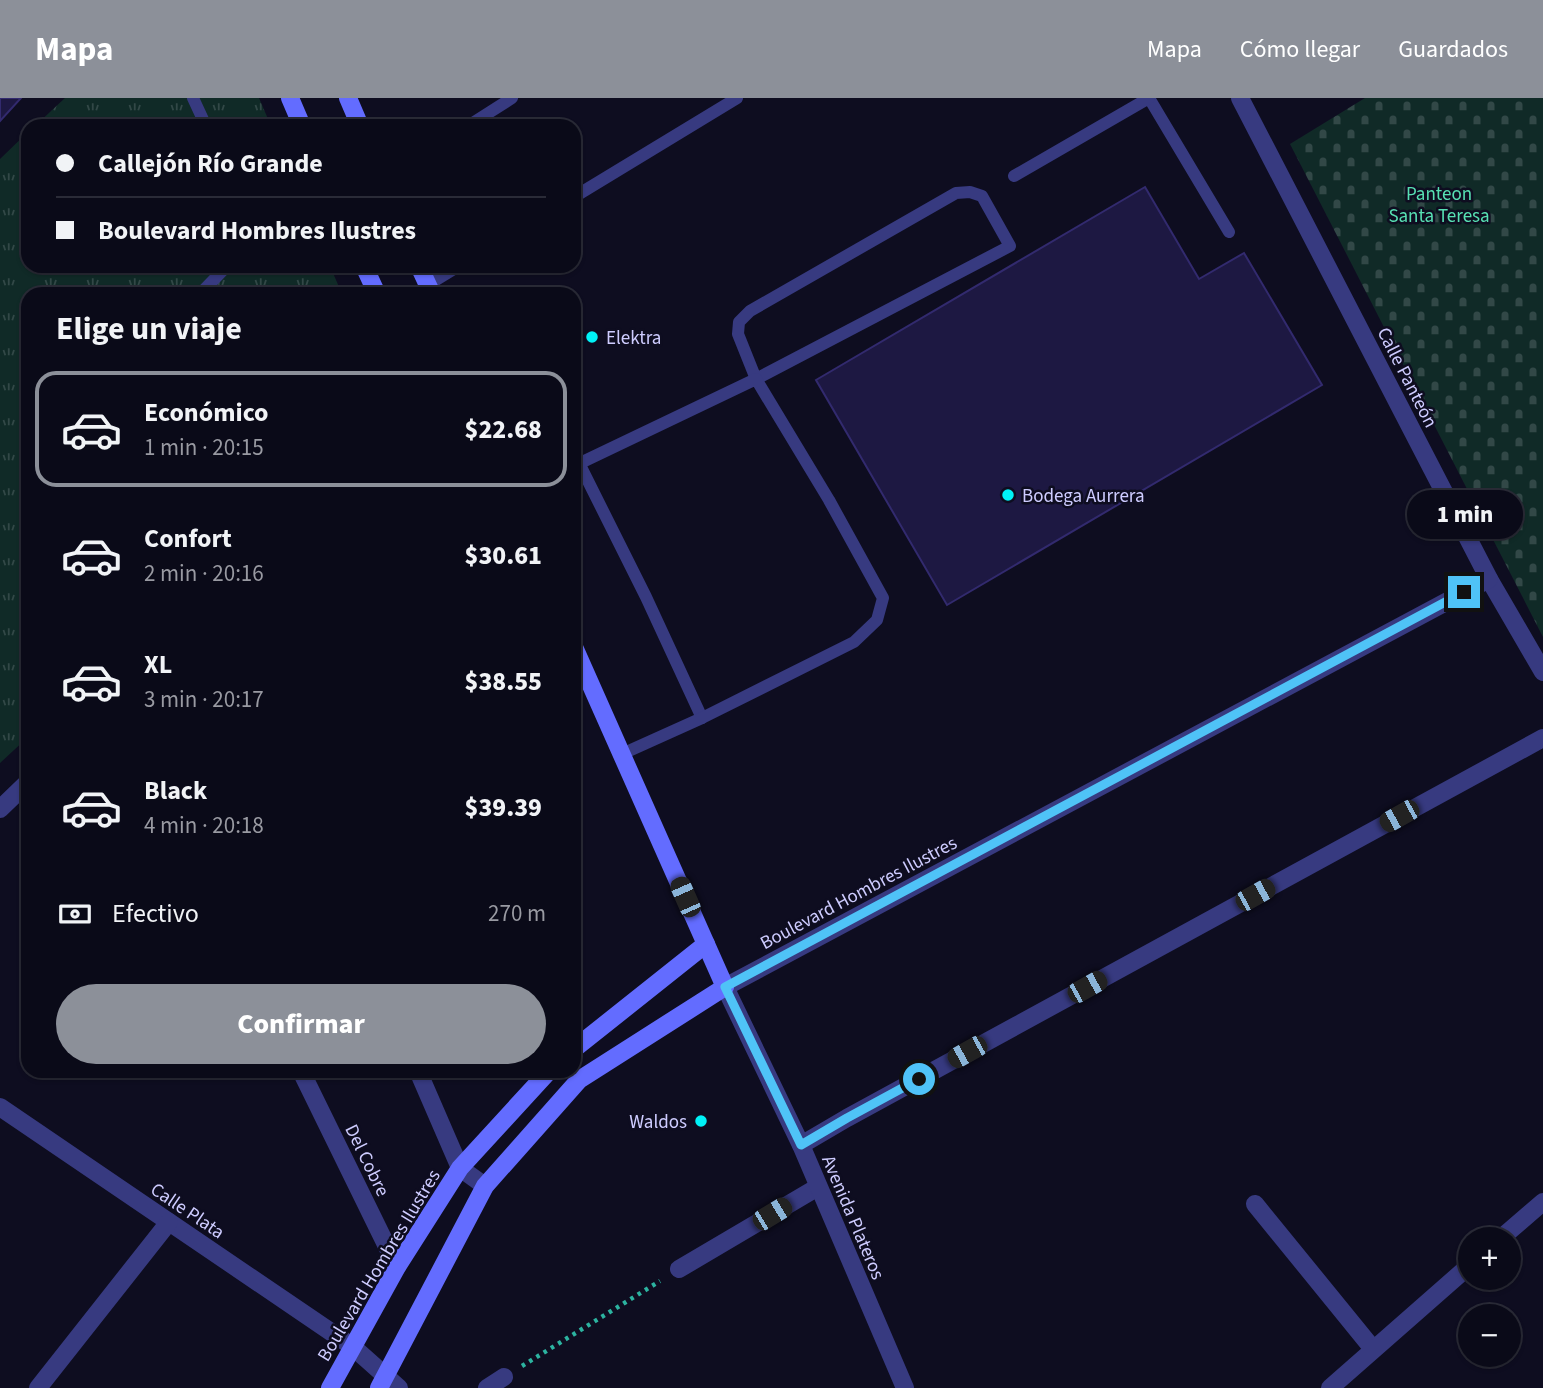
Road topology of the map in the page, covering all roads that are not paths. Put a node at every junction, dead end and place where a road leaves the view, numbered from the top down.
1 (193, 98) edge
2 (290, 98) edge
3 (348, 98) edge
4 (512, 98) edge
5 (737, 98) edge
6 (1149, 98) edge
7 (1240, 98) edge
8 (203, 119) edge
9 (299, 119) edge
10 (357, 119) edge
11 (479, 119) edge
12 (1014, 176) dead end
13 (581, 193) edge
14 (1229, 232) dead end
15 (220, 273) edge
16 (450, 273) edge
17 (207, 287) edge
18 (433, 287) edge
19 (756, 379) junction
20 (581, 462) edge
21 (581, 473) edge
22 (1489, 579) junction
23 (581, 663) edge
24 (1543, 672) edge
25 (702, 718) junction
26 (1543, 738) edge
27 (622, 754) junction
28 (21, 789) edge
29 (0, 809) edge
30 (706, 944) junction
31 (725, 987) junction
32 (581, 1043) edge
33 (581, 1071) edge
34 (304, 1078) edge
35 (421, 1078) edge
36 (543, 1078) edge
37 (572, 1078) edge
38 (0, 1107) edge
39 (801, 1145) junction
40 (460, 1168) junction
41 (485, 1186) junction
42 (818, 1187) junction
43 (1543, 1202) edge
44 (1255, 1204) dead end
45 (169, 1222) junction
46 (1514, 1227) edge
47 (397, 1267) junction
48 (679, 1269) road end
49 (1458, 1275) edge
50 (353, 1347) junction
51 (1373, 1349) junction
52 (504, 1377) road end
53 (388, 1385) edge
54 (38, 1388) edge
55 (330, 1388) edge
56 (487, 1388) edge
57 (905, 1388) edge
58 (1330, 1388) edge

1 - 8 lane
2 - 9 main road
3 - 10 main road
4 - 11 lane
5 - 13 lane
6 - 12 lane
6 - 14 lane
7 - 22 street, Calle Panteón
15 - 17 lane
16 - 18 lane
19 - 19 lane
19 - 20 lane
19 - 25 lane
21 - 25 lane
22 - 24 street, Calle Panteón
22 - 31 street, Boulevard Hombres Ilustres
23 - 27 main road
25 - 27 lane
26 - 39 street
27 - 30 main road
28 - 29 street
30 - 31 main road
30 - 32 main road
31 - 33 main road, Boulevard Hombres Ilustres
31 - 39 street, Avenida Plateros
34 - 47 street, Del Cobre
35 - 40 street
36 - 40 main road, Boulevard Hombres Ilustres
37 - 41 main road, Boulevard Hombres Ilustres
38 - 45 street, Calle Plata
39 - 42 street, Avenida Plateros
40 - 41 street
40 - 47 main road, Boulevard Hombres Ilustres
41 - 53 main road, Boulevard Hombres Ilustres
42 - 48 street
42 - 57 street, Avenida Plateros
43 - 46 street
44 - 51 street
45 - 50 street, Calle Plata
45 - 54 street
47 - 50 main road, Boulevard Hombres Ilustres
49 - 51 street
50 - 53 street, Calle Plata
50 - 55 main road, Boulevard Hombres Ilustres
51 - 58 street
52 - 56 street

